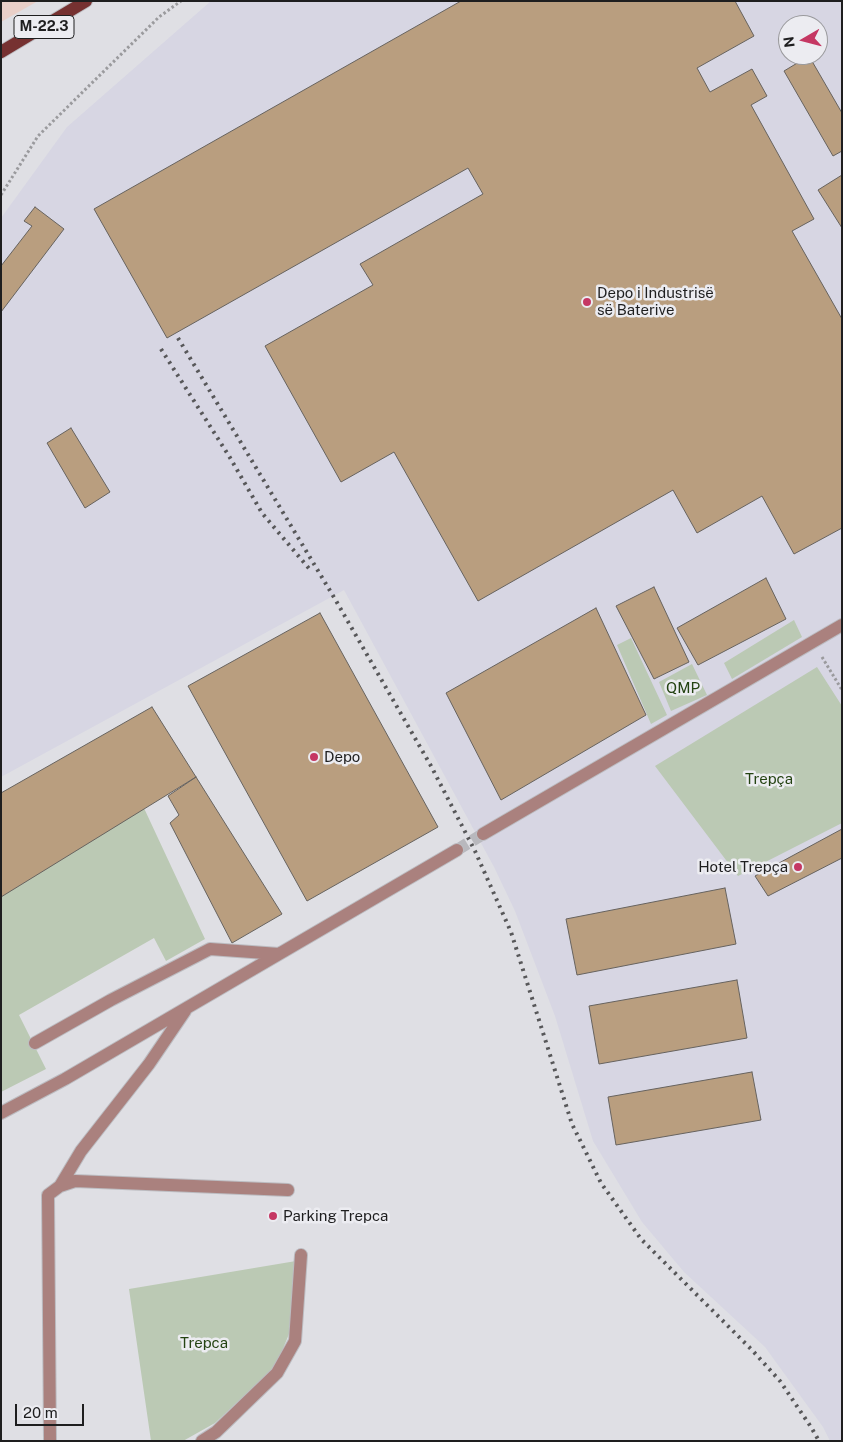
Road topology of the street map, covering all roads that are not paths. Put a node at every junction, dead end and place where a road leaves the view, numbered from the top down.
1 (86, 1) edge
2 (1, 52) edge
3 (842, 625) edge
4 (483, 834) tunnel mouth
5 (457, 850) tunnel mouth
6 (279, 954) junction
7 (187, 1008) junction
8 (35, 1043) dead end
9 (1, 1113) edge
10 (60, 1186) junction
11 (288, 1190) dead end
12 (301, 1255) dead end
13 (50, 1441) edge
14 (202, 1441) edge

1 - 2 main road, M-22.3
3 - 4 street
5 - 6 street
6 - 7 street
6 - 8 street
7 - 9 street
7 - 10 street
10 - 11 street
10 - 13 street
12 - 14 street

